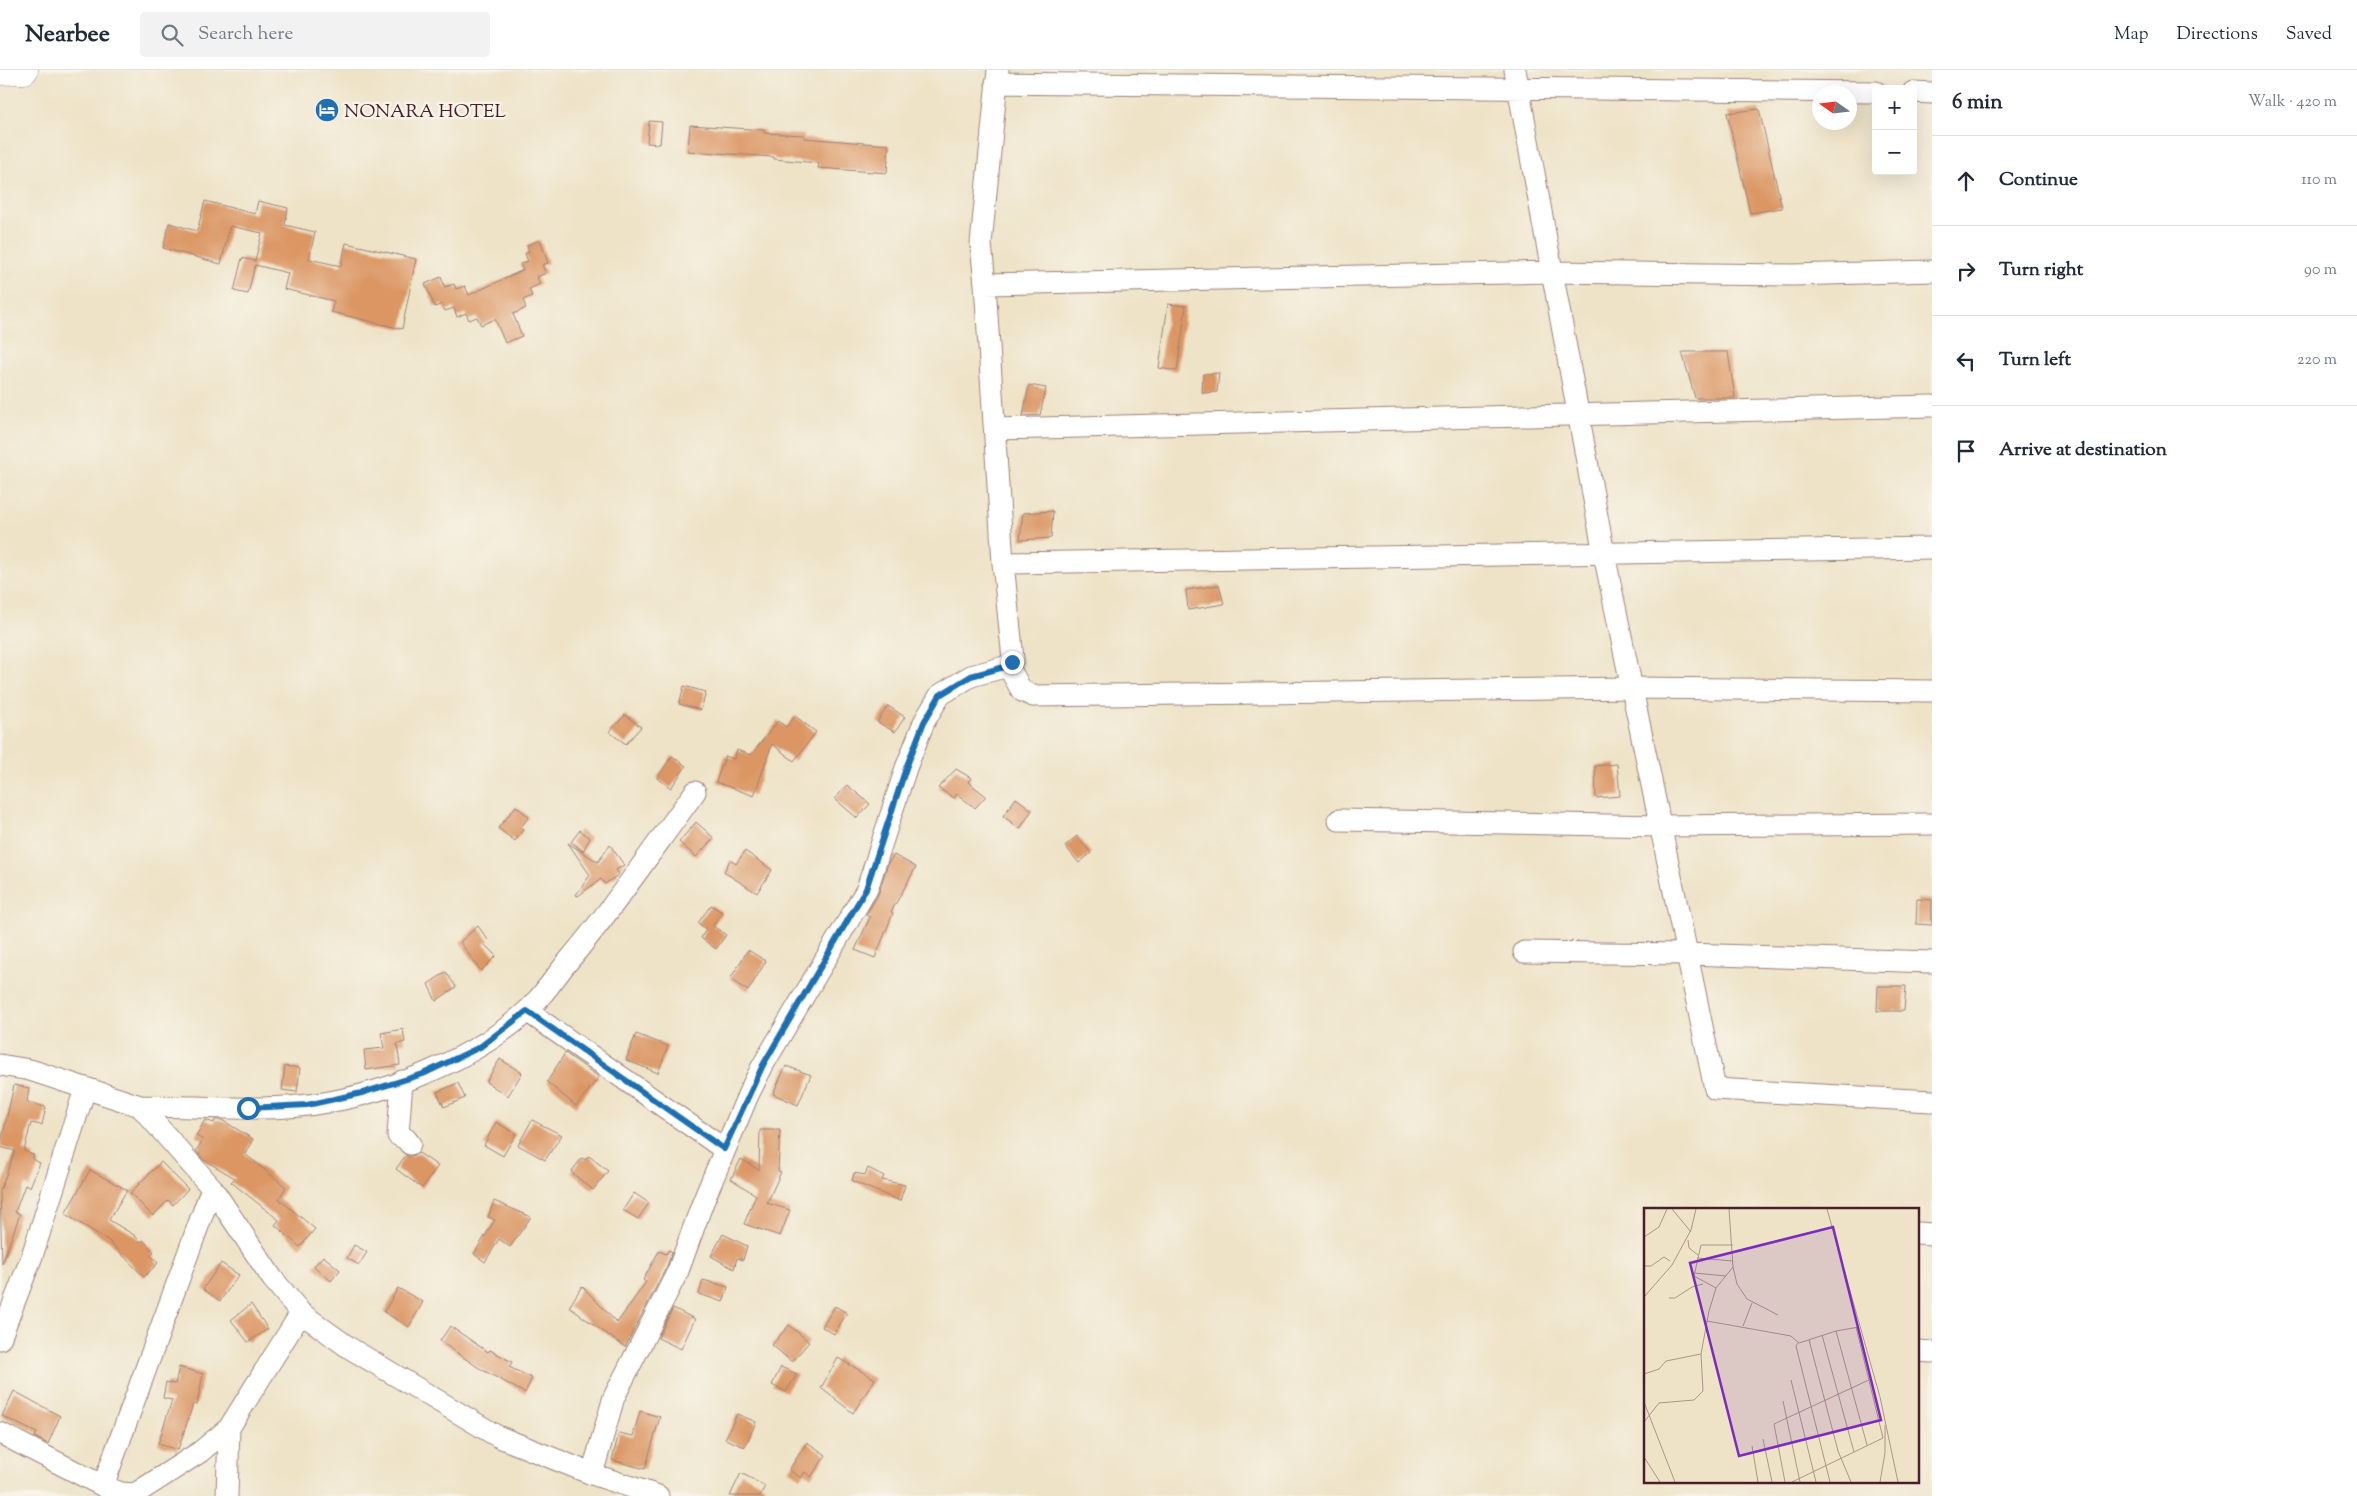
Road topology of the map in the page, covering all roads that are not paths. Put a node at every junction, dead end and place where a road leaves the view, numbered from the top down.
1 (0, 70) edge
2 (24, 70) edge
3 (997, 77) edge
4 (1517, 79) edge
5 (1872, 92) edge
6 (1917, 92) edge
7 (1932, 93) edge
8 (1932, 271) edge
9 (1552, 272) junction
10 (985, 284) junction
11 (1932, 406) edge
12 (1578, 415) junction
13 (995, 429) junction
14 (1932, 548) edge
15 (1604, 554) junction
16 (1003, 564) junction
17 (1008, 666) junction
18 (1632, 688) junction
19 (1932, 691) edge
20 (695, 792) dead end
21 (1339, 820) dead end
22 (1932, 824) edge
23 (1660, 826) junction
24 (1524, 952) dead end
25 (1686, 954) junction
26 (1932, 962) edge
27 (527, 1011) junction
28 (0, 1065) edge
29 (402, 1081) junction
30 (85, 1089) junction
31 (1932, 1101) edge
32 (140, 1106) junction
33 (410, 1144) dead end
34 (724, 1149) junction
35 (212, 1188) junction
36 (302, 1313) junction
37 (0, 1340) edge
38 (229, 1428) junction
39 (0, 1433) edge
40 (592, 1474) junction
41 (102, 1486) junction
42 (227, 1496) edge
43 (658, 1496) edge

1 - 2 main road
3 - 4 street
3 - 10 street
4 - 5 street
4 - 9 street
6 - 7 street
8 - 9 street
9 - 10 street
9 - 12 street
10 - 13 street
11 - 12 street
12 - 13 street
12 - 15 street
13 - 16 street
14 - 15 street
15 - 16 street
15 - 18 street
16 - 17 street
17 - 18 street
17 - 34 street
18 - 19 street
18 - 23 street
20 - 27 street
21 - 23 street
22 - 23 street
23 - 25 street
24 - 25 street
25 - 26 street
25 - 31 street
27 - 29 street
27 - 34 street
28 - 30 street
29 - 32 street
29 - 33 street
30 - 32 street
30 - 37 street
32 - 35 street
34 - 40 street
35 - 36 street
35 - 41 street
36 - 38 street
36 - 40 street
38 - 41 street
38 - 42 street
39 - 41 street
40 - 43 street

